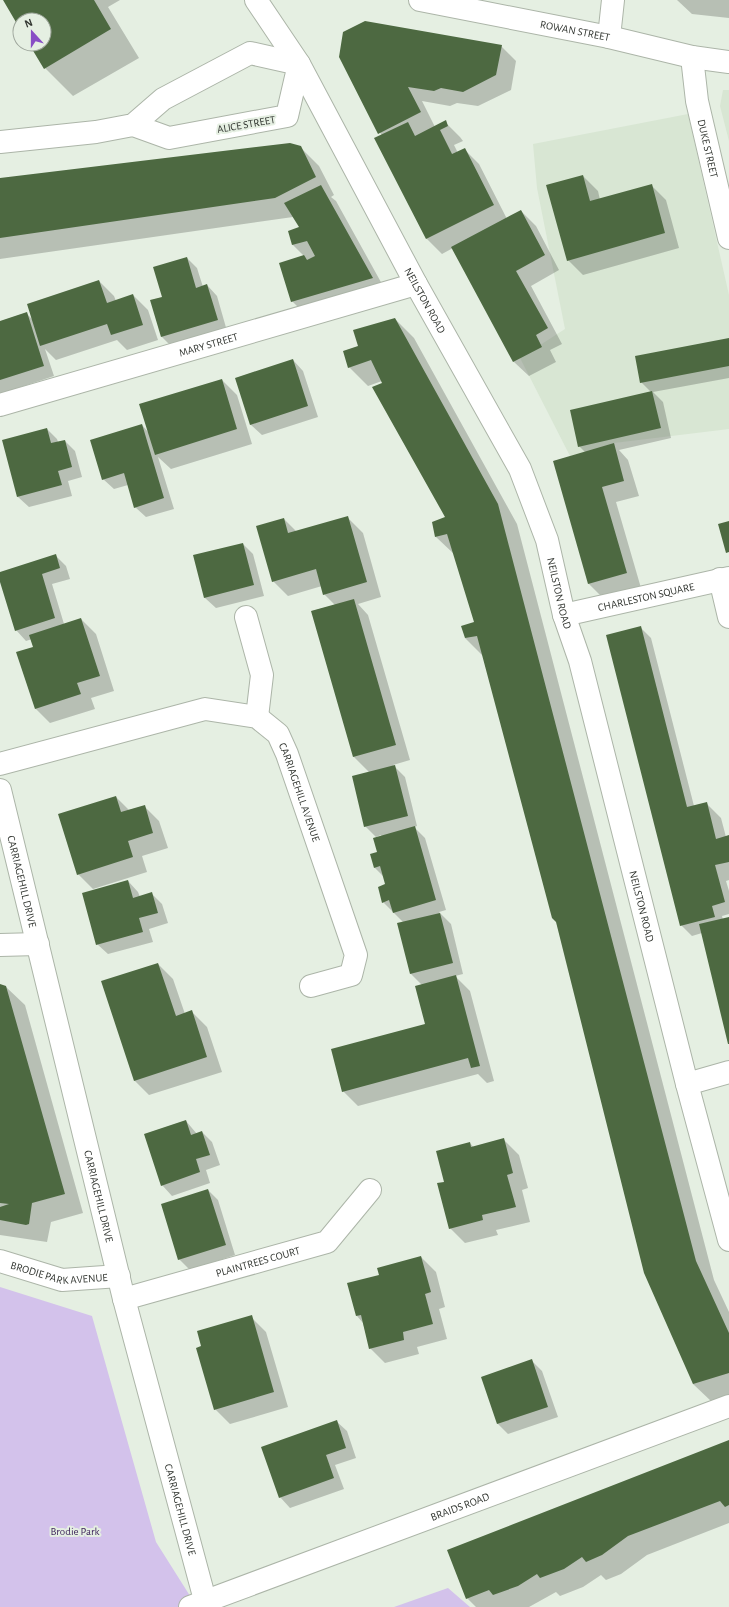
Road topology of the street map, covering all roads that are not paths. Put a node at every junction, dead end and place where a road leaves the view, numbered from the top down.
1 (256, 0) edge
2 (420, 0) edge
3 (613, 0) edge
4 (609, 37) junction
5 (692, 57) junction
6 (729, 62) edge
7 (299, 64) junction
8 (134, 125) junction
9 (0, 142) edge
10 (729, 238) edge
11 (416, 284) junction
12 (0, 405) edge
13 (725, 578) edge
14 (564, 615) junction
15 (246, 617) dead end
16 (729, 617) edge
17 (257, 717) junction
18 (0, 764) edge
19 (0, 790) edge
20 (38, 944) junction
21 (0, 945) edge
22 (312, 986) dead end
23 (729, 1072) edge
24 (687, 1084) junction
25 (370, 1190) dead end
26 (729, 1240) edge
27 (0, 1261) edge
28 (119, 1276) junction
29 (124, 1299) junction
30 (729, 1406) edge
31 (198, 1604) edge

1 - 7 street, NEILSTON ROAD
2 - 4 street, ROWAN STREET
3 - 4 street
4 - 5 street, ROWAN STREET
5 - 6 street, ROWAN STREET
5 - 10 street, DUKE STREET
7 - 8 street
7 - 8 street, ALICE STREET
7 - 11 street, NEILSTON ROAD
8 - 9 street
11 - 12 street, MARY STREET
11 - 14 street, NEILSTON ROAD
13 - 14 street, CHARLESTON SQUARE
13 - 16 street
14 - 24 street, NEILSTON ROAD
15 - 17 street
17 - 18 street
17 - 22 street, CARRIAGEHILL AVENUE
19 - 20 street, CARRIAGEHILL DRIVE
20 - 21 street
20 - 28 street, CARRIAGEHILL DRIVE
23 - 24 street
24 - 26 street, NEILSTON ROAD
25 - 29 street, PLAINTREES COURT
27 - 28 street, BRODIE PARK AVENUE
28 - 29 street, CARRIAGEHILL DRIVE
29 - 31 street, CARRIAGEHILL DRIVE
30 - 31 street, BRAIDS ROAD

